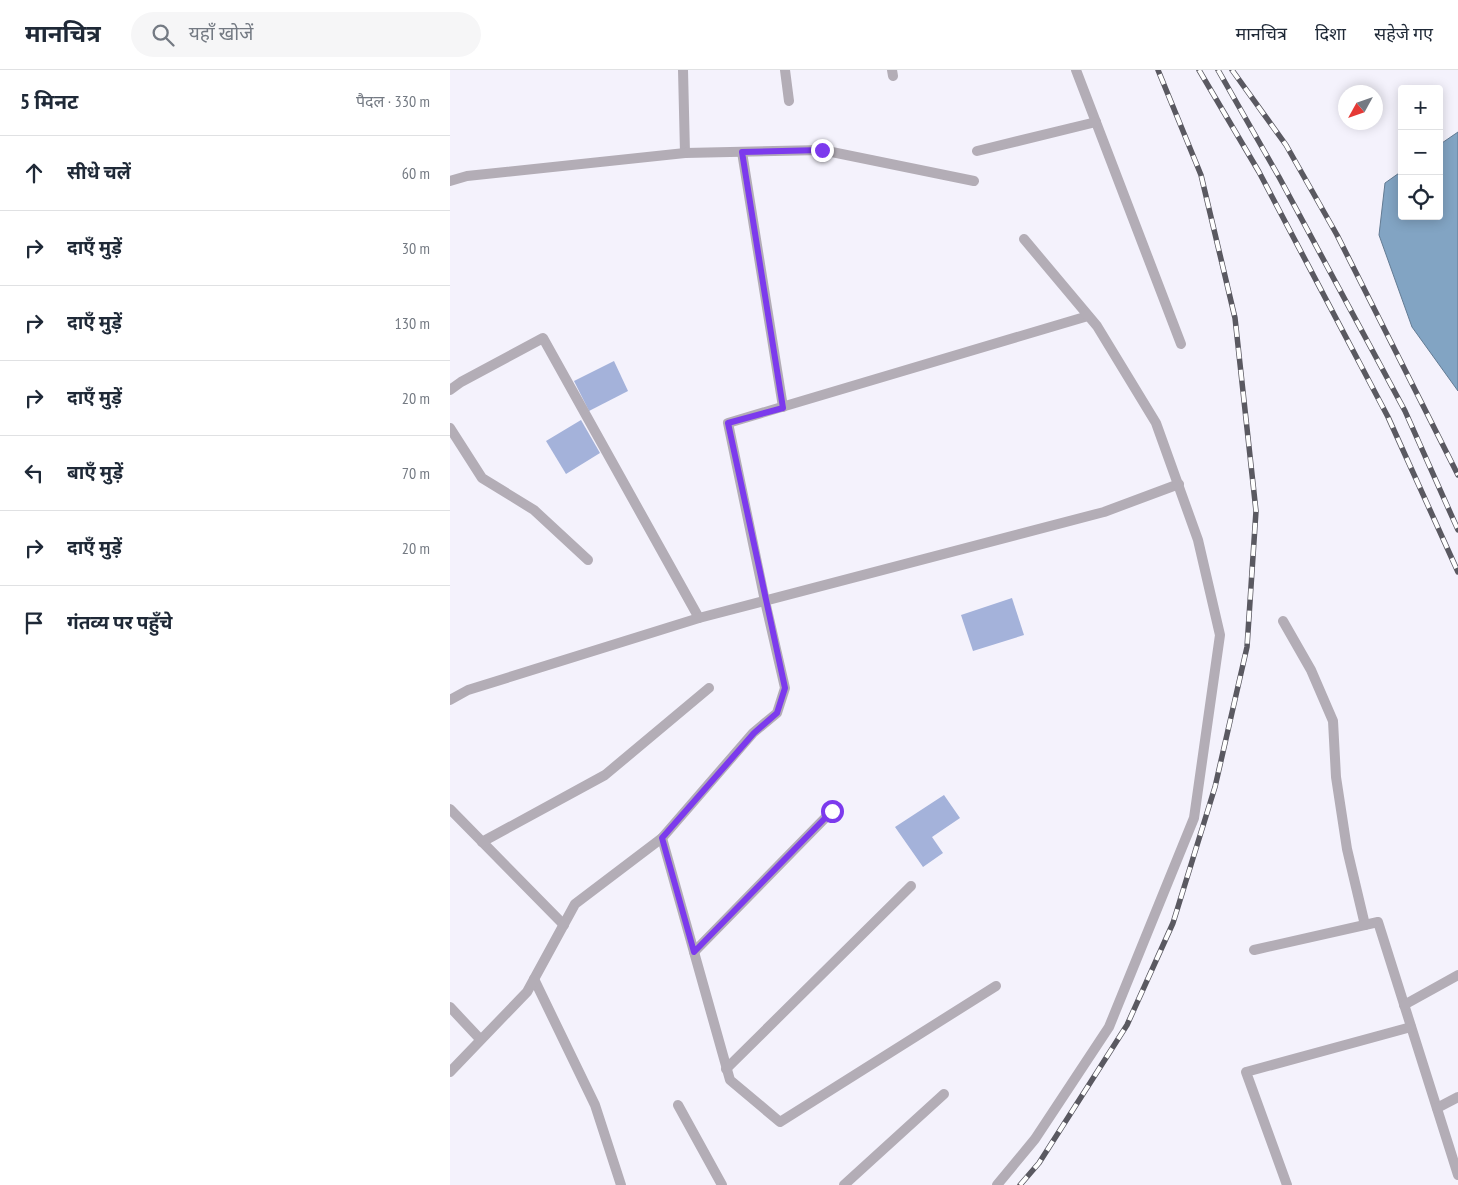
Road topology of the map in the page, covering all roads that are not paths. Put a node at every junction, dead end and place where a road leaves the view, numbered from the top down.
1 (684, 70) edge
2 (785, 70) edge
3 (1076, 70) edge
4 (789, 101) dead end
5 (1096, 122) junction
6 (742, 152) junction
7 (977, 152) dead end
8 (685, 153) junction
9 (450, 181) edge
10 (974, 181) dead end
11 (1024, 239) dead end
12 (1088, 316) junction
13 (1181, 344) dead end
14 (450, 390) edge
15 (783, 408) junction
16 (450, 428) edge
17 (1179, 484) junction
18 (588, 560) dead end
19 (765, 601) junction
20 (699, 618) junction
21 (1283, 621) dead end
22 (710, 688) dead end
23 (450, 700) edge
24 (450, 810) edge
25 (832, 811) dead end
26 (662, 838) junction
27 (482, 842) junction
28 (911, 886) dead end
29 (564, 925) junction
30 (1365, 925) junction
31 (1254, 950) dead end
32 (694, 952) junction
33 (1458, 975) edge
34 (534, 979) junction
35 (996, 986) dead end
36 (1404, 1004) junction
37 (450, 1007) edge
38 (1411, 1027) junction
39 (480, 1039) junction
40 (726, 1069) junction
41 (450, 1072) edge
42 (944, 1094) dead end
43 (1458, 1097) edge
44 (678, 1105) dead end
45 (1437, 1108) junction
46 (1458, 1175) edge
47 (621, 1185) edge
48 (722, 1185) edge
49 (844, 1185) edge
50 (997, 1185) edge
51 (1287, 1185) edge

1 - 8 lane
2 - 4 lane
3 - 5 lane
5 - 7 lane
5 - 13 lane
6 - 8 lane
6 - 10 lane
6 - 15 lane
8 - 9 lane
11 - 12 lane
12 - 15 lane
12 - 17 lane
14 - 20 lane
15 - 19 lane
16 - 18 lane
17 - 19 lane
17 - 50 lane
19 - 20 lane
19 - 26 lane
20 - 23 lane
21 - 30 lane
22 - 27 lane
24 - 27 lane
25 - 32 lane
26 - 29 lane
26 - 32 lane
27 - 29 lane
28 - 40 lane
29 - 34 lane
30 - 31 lane
30 - 36 lane
32 - 40 lane
33 - 36 lane
34 - 39 lane
34 - 47 lane
35 - 40 lane
36 - 38 lane
37 - 39 lane
38 - 45 lane
38 - 51 lane
39 - 41 lane
42 - 49 lane
43 - 45 lane
44 - 48 lane
45 - 46 lane

